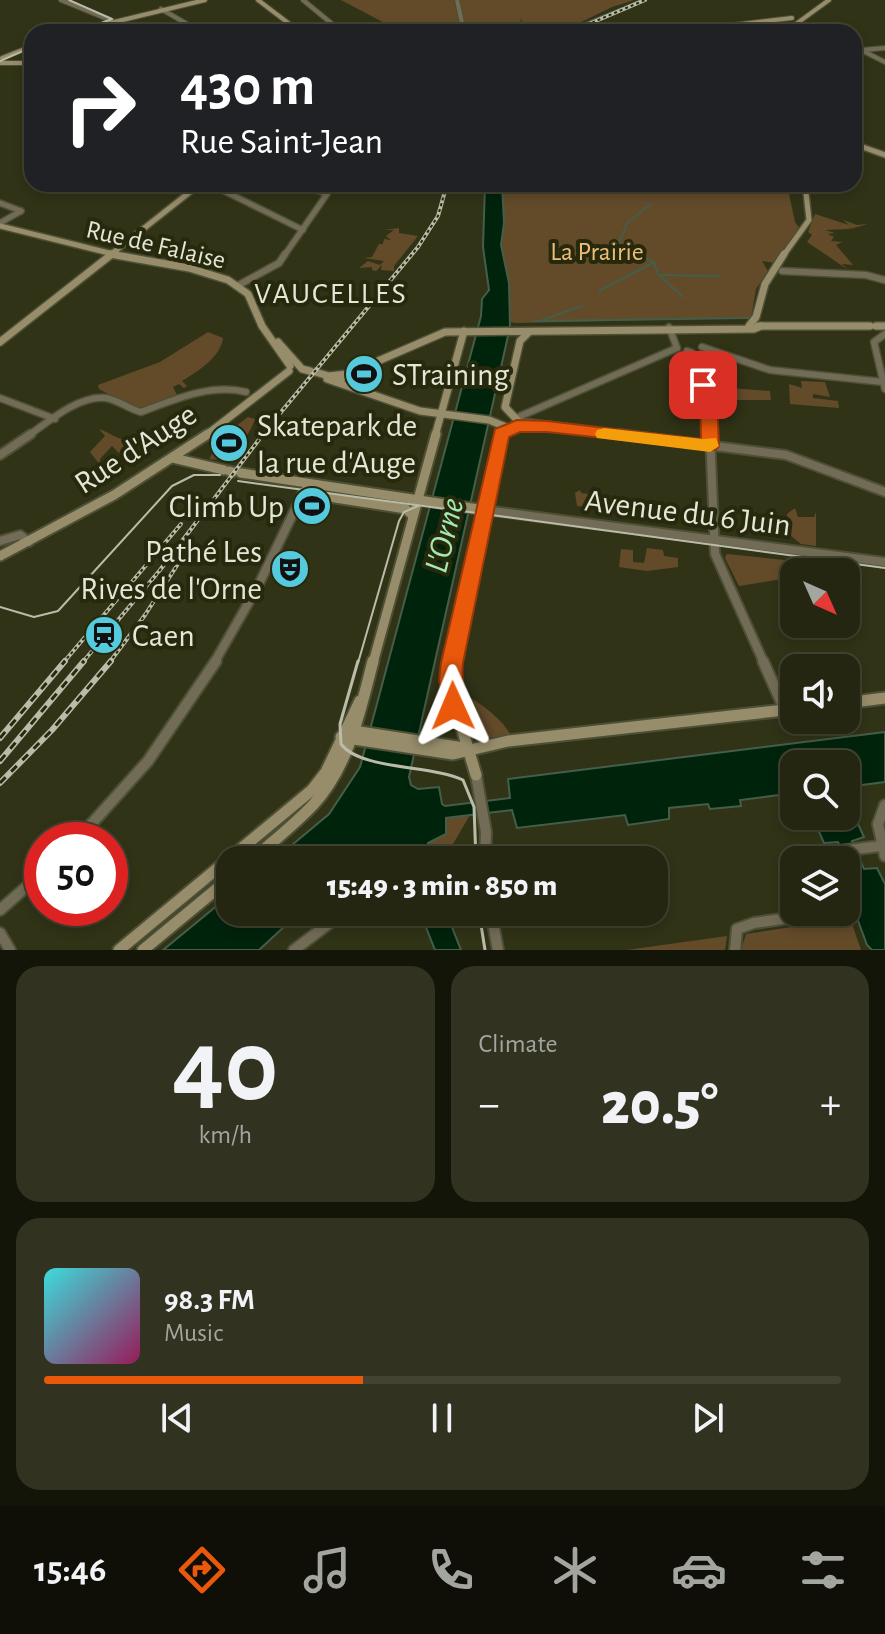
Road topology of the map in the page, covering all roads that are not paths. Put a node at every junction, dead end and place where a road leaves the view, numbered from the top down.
1 (63, 0) edge
2 (208, 0) edge
3 (256, 0) edge
4 (303, 0) edge
5 (457, 0) edge
6 (827, 0) edge
7 (162, 9) junction
8 (792, 18) junction
9 (114, 21) junction
10 (799, 22) junction
11 (103, 24) edge
12 (105, 24) edge
13 (187, 24) edge
14 (289, 24) edge
15 (332, 24) edge
16 (462, 24) edge
17 (748, 24) edge
18 (786, 24) edge
19 (794, 24) edge
20 (794, 24) edge
21 (885, 48) edge
22 (24, 50) edge
23 (24, 52) edge
24 (1, 60) edge
25 (11, 60) junction
26 (24, 62) edge
27 (885, 62) edge
28 (862, 146) edge
29 (885, 154) edge
30 (190, 192) edge
31 (226, 192) edge
32 (323, 192) edge
33 (807, 192) edge
34 (0, 203) edge
35 (0, 225) edge
36 (303, 230) junction
37 (125, 243) junction
38 (82, 248) junction
39 (110, 255) junction
40 (778, 269) junction
41 (885, 282) edge
42 (237, 286) junction
43 (760, 302) junction
44 (749, 326) junction
45 (761, 326) junction
46 (885, 326) edge
47 (670, 328) junction
48 (695, 328) junction
49 (464, 331) junction
50 (520, 332) junction
51 (885, 334) edge
52 (0, 342) edge
53 (702, 347) junction
54 (677, 348) junction
55 (691, 351) junction
56 (303, 371) junction
57 (336, 378) junction
58 (884, 386) edge
59 (251, 394) junction
60 (0, 398) edge
61 (441, 414) junction
62 (55, 419) junction
63 (495, 420) junction
64 (514, 422) junction
65 (710, 446) junction
66 (0, 455) edge
67 (173, 458) junction
68 (304, 486) junction
69 (885, 492) edge
70 (418, 500) junction
71 (485, 510) junction
72 (413, 516) junction
73 (712, 539) junction
74 (0, 541) edge
75 (29, 542) junction
76 (0, 556) edge
77 (885, 562) edge
78 (780, 690) edge
79 (885, 698) edge
80 (860, 701) edge
81 (780, 711) edge
82 (348, 734) junction
83 (470, 749) junction
84 (476, 775) joint
85 (885, 805) edge
86 (93, 822) edge
87 (268, 846) edge
88 (484, 846) edge
89 (860, 849) edge
90 (883, 851) edge
91 (24, 889) edge
92 (216, 890) edge
93 (0, 910) edge
94 (780, 919) edge
95 (326, 926) edge
96 (494, 926) edge
97 (0, 933) edge
98 (10, 950) edge
99 (119, 950) edge
100 (143, 950) edge
101 (294, 950) edge
102 (498, 950) edge
103 (735, 950) edge

1 - 9 street
2 - 7 main road
3 - 14 main road
4 - 15 street
5 - 16 street
6 - 8 main road
6 - 10 main road
7 - 9 main road
7 - 13 street
8 - 17 main road
8 - 18 main road
9 - 11 main road
9 - 12 main road
10 - 19 main road
10 - 20 main road
21 - 27 street
22 - 24 main road
23 - 25 main road
24 - 25 main road
25 - 26 main road
28 - 29 main road
30 - 37 main road
31 - 36 street
32 - 36 street
33 - 40 main road
34 - 35 street
35 - 38 main road, Rue de Falaise
36 - 42 street
37 - 38 main road
37 - 39 main road
38 - 39 main road, Rue de Falaise
39 - 42 main road, Rue de Falaise
39 - 52 main road
40 - 41 street
40 - 43 main road
42 - 56 main road, Rue de Falaise
43 - 44 main road
43 - 45 main road
44 - 45 main road
44 - 48 main road
45 - 46 main road
45 - 48 main road
47 - 48 main road
47 - 50 main road
47 - 54 street
48 - 53 street
49 - 50 main road
49 - 57 main road
49 - 61 main road
50 - 64 main road
51 - 58 street
53 - 55 street
53 - 58 street
54 - 55 street
54 - 64 street
55 - 65 street
56 - 57 main road
56 - 59 main road, Rue d'Auge
57 - 61 main road
59 - 62 street
59 - 67 main road, Rue d'Auge
60 - 62 street
61 - 63 main road
61 - 70 main road
62 - 66 street
63 - 64 main road
63 - 64 main road
64 - 65 street
64 - 71 main road
65 - 69 street
65 - 73 street
67 - 68 main road
67 - 75 main road, Rue d'Auge
68 - 70 main road
68 - 72 main road
68 - 86 street
70 - 71 main road
70 - 72 main road
71 - 73 street, Avenue du 6 Juin
71 - 83 main road
72 - 82 main road
73 - 77 street, Avenue du 6 Juin
73 - 78 street
74 - 75 street
75 - 76 main road, Rue d'Auge
79 - 80 main road
81 - 83 main road
82 - 83 main road
82 - 87 main road
82 - 99 main road
83 - 84 main road
84 - 88 street
85 - 90 street
89 - 90 street
91 - 93 street
92 - 100 main road
94 - 103 street
95 - 101 street
96 - 102 street
97 - 98 street

